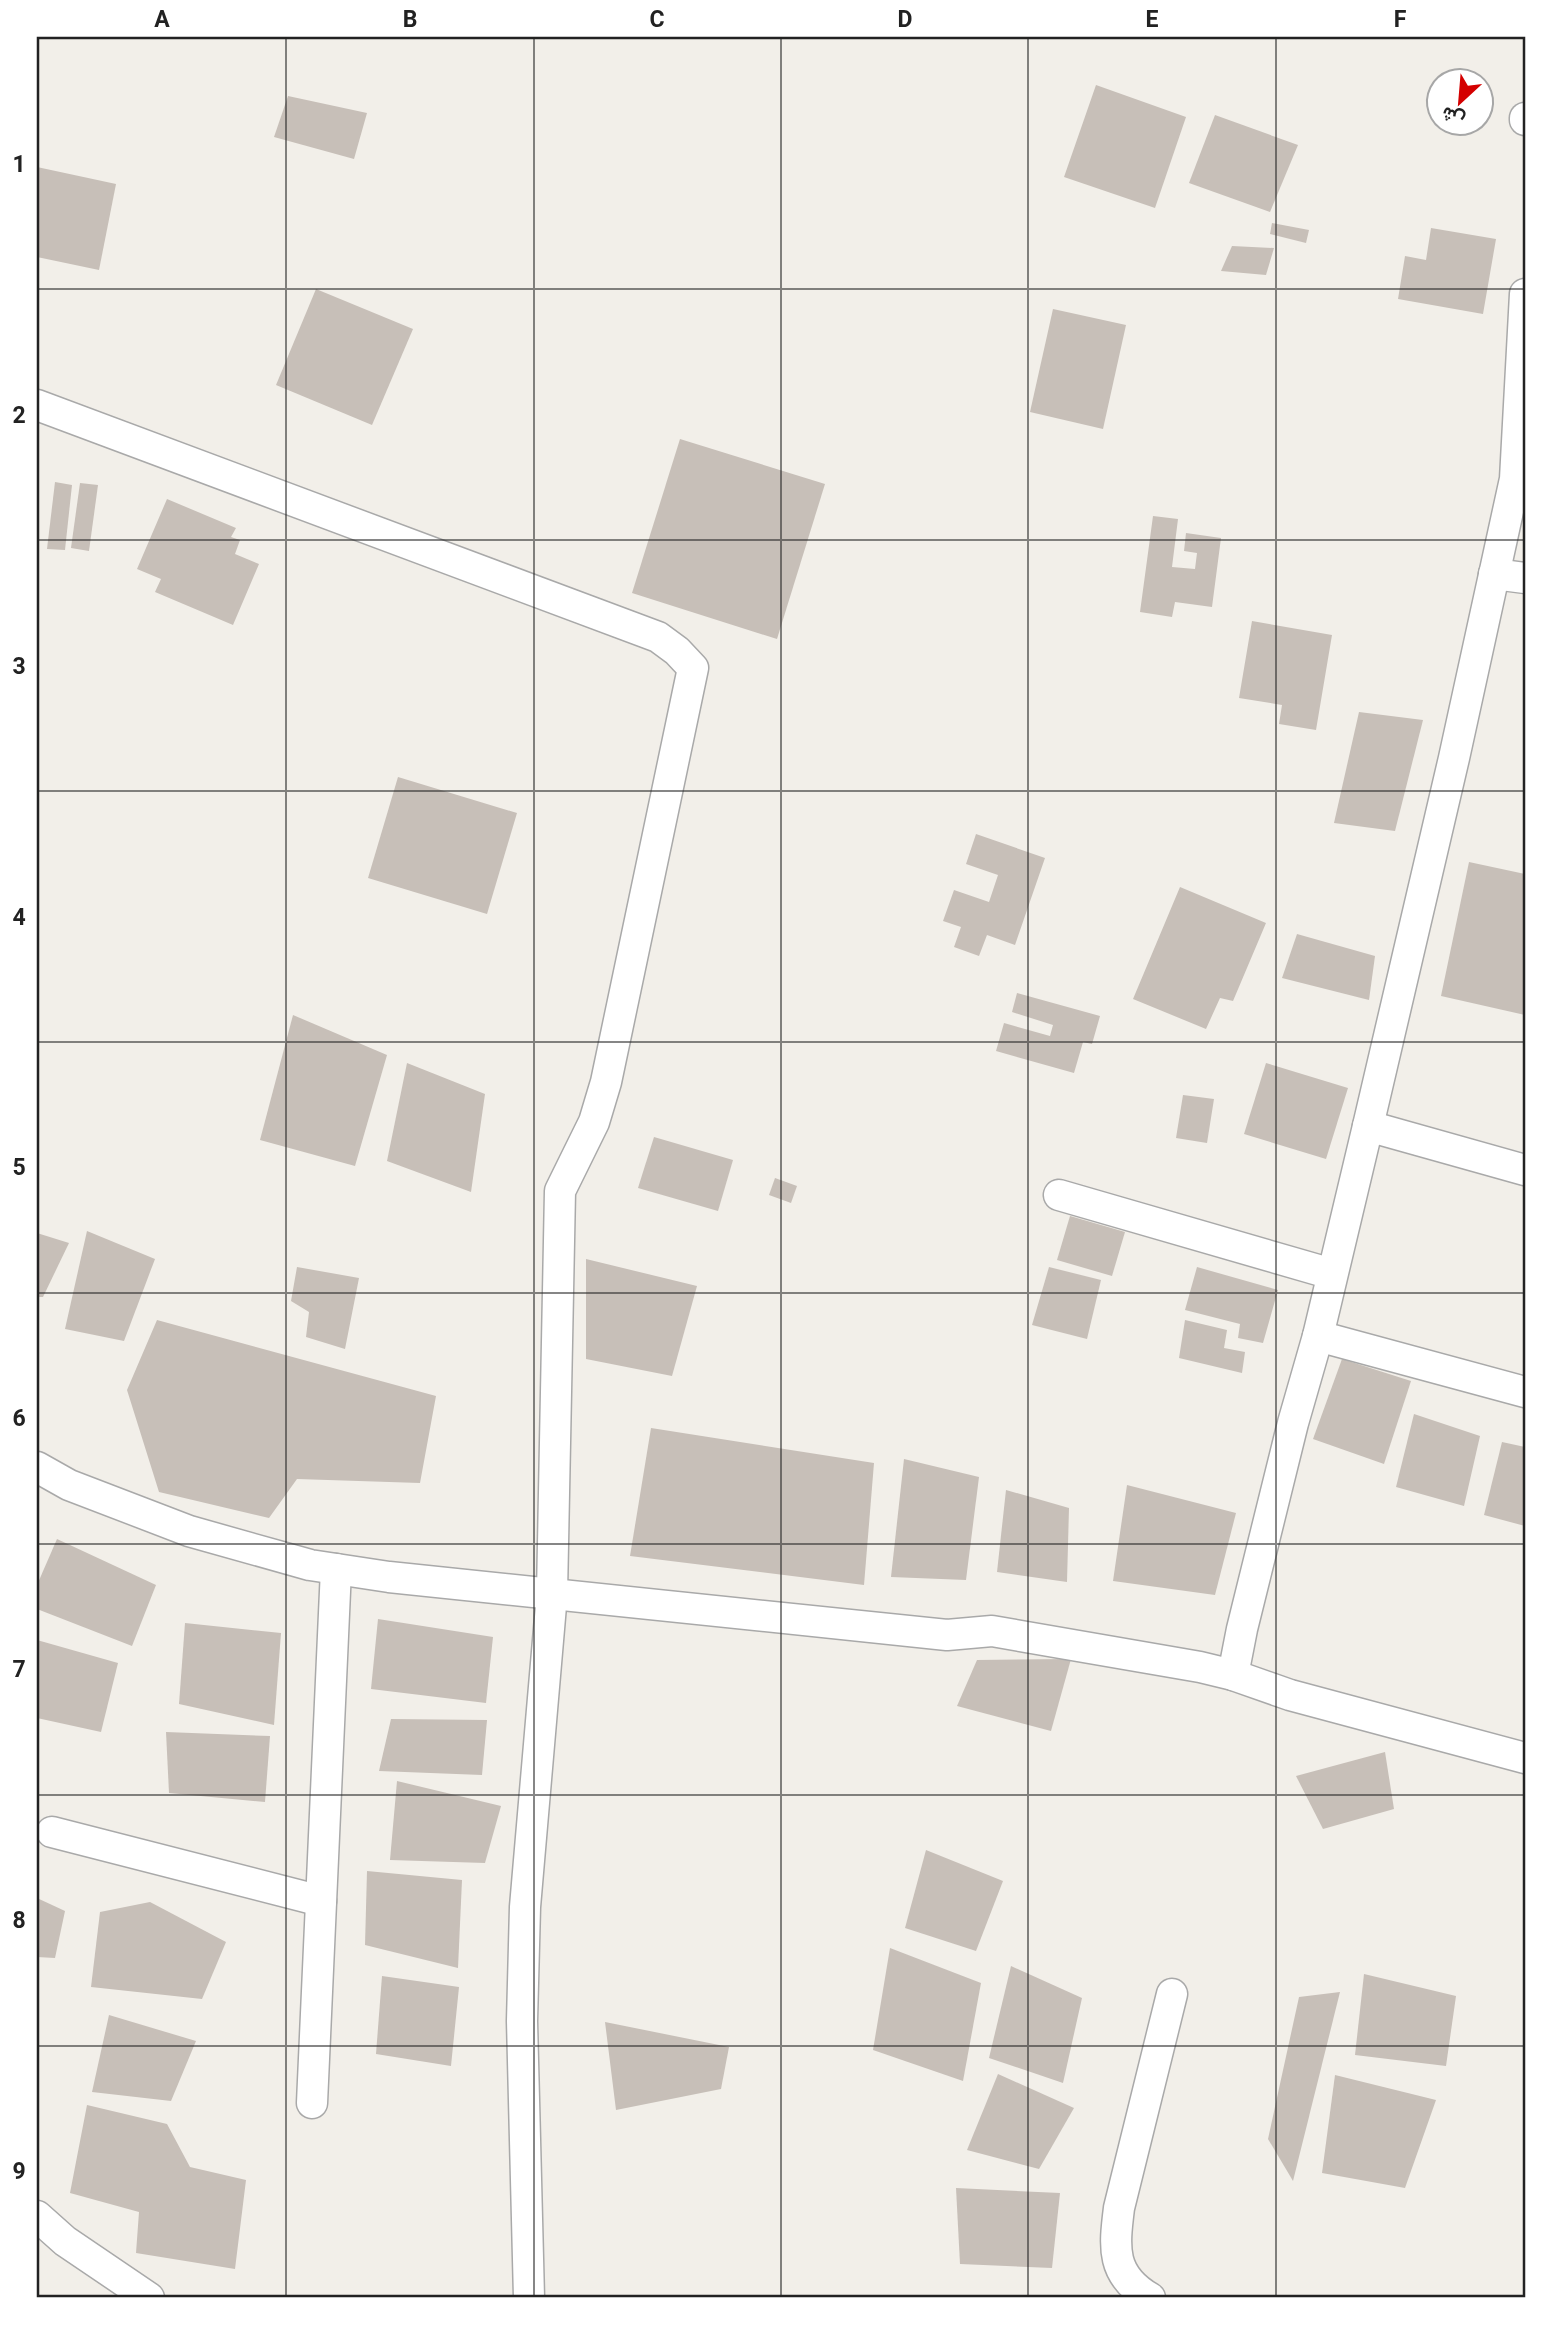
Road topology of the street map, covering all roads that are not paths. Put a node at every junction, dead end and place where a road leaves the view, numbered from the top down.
1 (1525, 294) edge
2 (37, 404) edge
3 (1494, 574) junction
4 (1525, 578) edge
5 (1368, 1126) junction
6 (1525, 1170) edge
7 (1059, 1195) dead end
8 (1332, 1274) junction
9 (1318, 1336) junction
10 (1525, 1392) edge
11 (37, 1467) edge
12 (336, 1569) junction
13 (552, 1594) junction
14 (1233, 1675) junction
15 (1525, 1758) edge
16 (52, 1832) dead end
17 (321, 1901) junction
18 (1172, 1994) dead end
19 (312, 2103) dead end
20 (37, 2216) edge
21 (149, 2298) edge
22 (529, 2298) edge
23 (1150, 2298) edge

1 - 3 street
2 - 13 street
3 - 4 street
3 - 5 street
5 - 6 street
5 - 8 street
7 - 8 street
8 - 9 street
9 - 10 street
9 - 14 street
11 - 12 street
12 - 13 street
12 - 17 street
13 - 14 street
13 - 22 street
14 - 15 street
16 - 17 street
17 - 19 street
18 - 23 street
20 - 21 street

